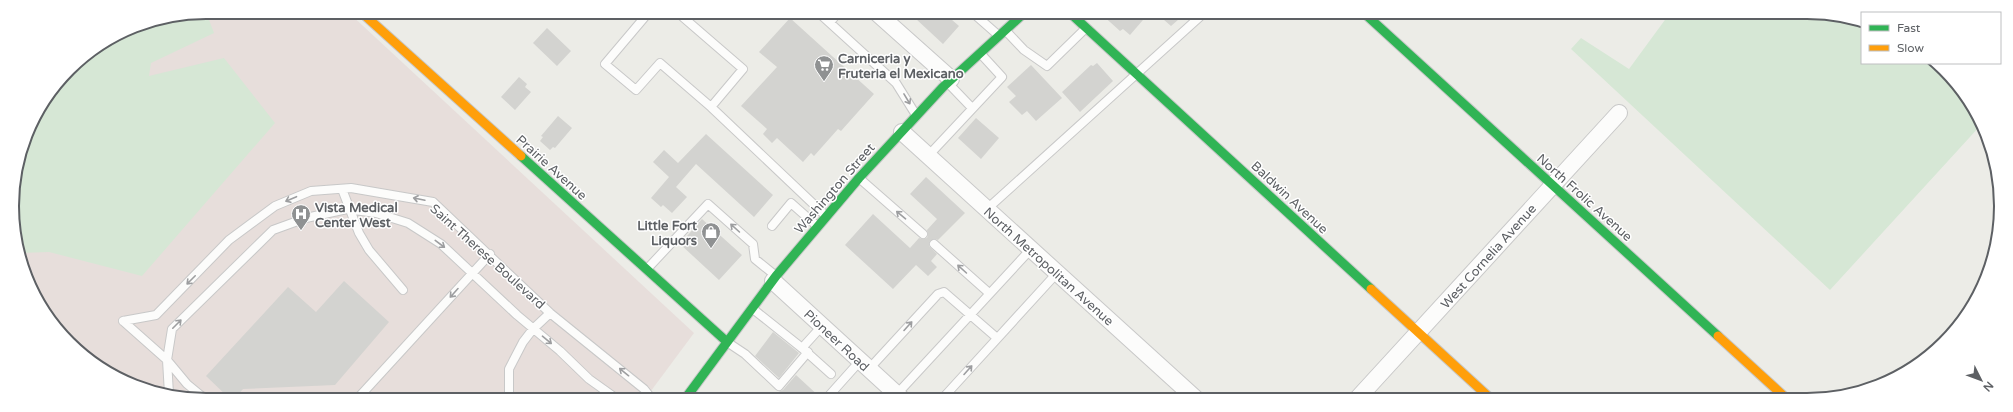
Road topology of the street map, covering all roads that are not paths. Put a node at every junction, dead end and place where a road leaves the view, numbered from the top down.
1 (370, 19) edge
2 (643, 19) edge
3 (685, 19) edge
4 (826, 19) edge
5 (833, 19) edge
6 (887, 19) edge
7 (982, 19) edge
8 (1016, 19) edge
9 (1077, 19) edge
10 (1197, 19) edge
11 (1371, 19) edge
12 (830, 22) junction
13 (1086, 27) junction
14 (1002, 33) junction
15 (980, 53) junction
16 (1137, 74) junction
17 (949, 81) junction
18 (711, 107) junction
19 (972, 108) junction
20 (1619, 113) dead end
21 (917, 116) junction
22 (902, 132) junction
23 (928, 156) junction
24 (859, 178) junction
25 (1552, 185) junction
26 (342, 189) junction
27 (349, 209) junction
28 (986, 209) junction
29 (827, 217) junction
30 (772, 226) dead end
31 (818, 227) junction
32 (923, 234) dead end
33 (934, 244) dead end
34 (1030, 249) junction
35 (490, 254) junction
36 (647, 269) junction
37 (472, 273) junction
38 (1057, 273) junction
39 (774, 279) junction
40 (403, 290) dead end
41 (989, 293) junction
42 (752, 308) junction
43 (550, 313) junction
44 (970, 314) junction
45 (822, 326) junction
46 (533, 328) junction
47 (1418, 332) junction
48 (997, 338) junction
49 (726, 341) junction
50 (805, 350) junction
51 (167, 360) junction
52 (865, 365) junction
53 (831, 374) dead end
54 (168, 389) edge
55 (198, 393) edge
56 (363, 393) edge
57 (509, 393) edge
58 (609, 393) edge
59 (647, 393) edge
60 (688, 393) edge
61 (833, 393) edge
62 (896, 393) edge
63 (902, 393) edge
64 (947, 393) edge
65 (1189, 393) edge
66 (1362, 393) edge
67 (1484, 393) edge
68 (1780, 393) edge

1 - 36 street, Prairie Avenue
2 - 18 lane
3 - 18 lane
4 - 12 lane
5 - 12 lane
6 - 17 street
7 - 14 lane
8 - 14 street, Washington Street
9 - 13 street, Baldwin Avenue
10 - 16 lane
11 - 25 street, North Frolic Avenue
12 -> 21 lane
13 - 14 lane
13 - 16 street, Baldwin Avenue
14 - 15 street, Washington Street
15 - 17 street, Washington Street
15 - 19 lane
16 - 28 lane
16 - 47 street, Baldwin Avenue
17 - 19 lane
17 - 21 street, Washington Street
18 - 29 lane
19 - 23 lane
20 - 25 street, West Cornelia Avenue
21 - 22 street, Washington Street
22 - 23 street, North Metropolitan Avenue
22 - 24 street, Washington Street
23 - 28 street, North Metropolitan Avenue
24 - 29 street, Washington Street
32 -> 24 lane
25 - 47 street, West Cornelia Avenue
25 - 68 street, North Frolic Avenue
26 - 27 lane
35 -> 26 lane, Saint Therese Boulevard
26 -> 51 lane, Saint Therese Boulevard
27 -> 37 lane, Saint Therese Boulevard
27 - 40 lane
51 -> 27 lane, Saint Therese Boulevard
28 - 34 street, North Metropolitan Avenue
29 - 31 street, Washington Street
30 - 31 lane
31 - 39 street, Washington Street
41 -> 33 lane
34 - 38 street, North Metropolitan Avenue
34 - 41 lane
35 - 37 lane
35 - 43 lane, Saint Therese Boulevard
39 -> 36 lane
36 - 49 street, Prairie Avenue
37 - 46 lane, Saint Therese Boulevard
37 -> 56 lane
38 - 48 lane
38 - 65 street, North Metropolitan Avenue
39 - 42 street, Washington Street
39 - 45 street, Pioneer Road
41 - 44 lane
42 - 49 street, Washington Street
42 - 50 lane
43 - 46 lane
59 -> 43 lane, Saint Therese Boulevard
44 - 48 lane
52 -> 44 lane
44 - 63 lane
45 - 50 lane
45 - 52 street, Pioneer Road
46 - 57 lane
46 -> 58 lane, Saint Therese Boulevard
47 - 66 street, West Cornelia Avenue
47 - 67 street, Baldwin Avenue
64 -> 48 lane
49 - 50 lane
49 - 60 street, Washington Street
50 - 53 lane
51 - 54 lane, Saint Therese Boulevard
51 - 55 lane
52 - 61 lane
52 - 62 street, Pioneer Road

